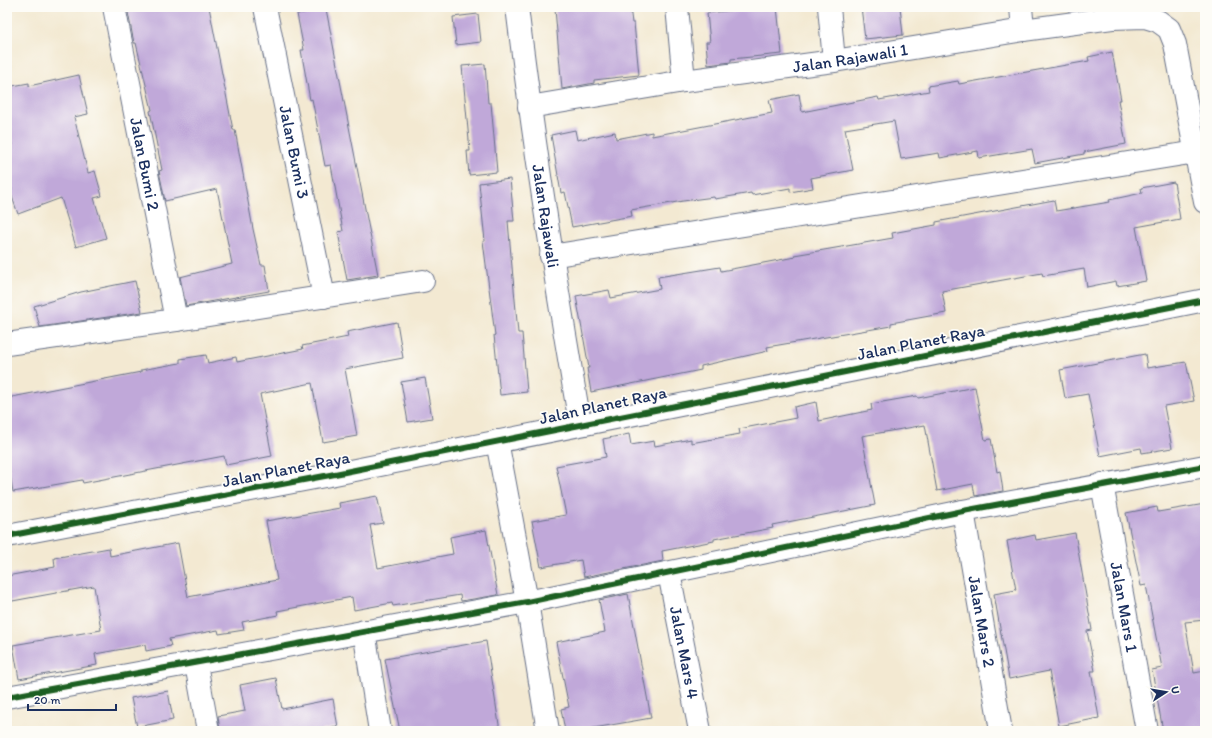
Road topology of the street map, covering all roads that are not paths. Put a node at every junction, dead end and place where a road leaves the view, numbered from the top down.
1 (114, 7) edge
2 (265, 7) edge
3 (518, 7) edge
4 (677, 7) edge
5 (829, 7) edge
6 (1021, 7) edge
7 (1112, 13) edge
8 (1023, 30) junction
9 (834, 61) junction
10 (684, 81) junction
11 (529, 107) junction
12 (1196, 152) junction
13 (1205, 202) edge
14 (551, 256) junction
15 (423, 281) dead end
16 (324, 297) junction
17 (1205, 300) edge
18 (176, 320) junction
19 (7, 344) edge
20 (580, 423) junction
21 (497, 442) junction
22 (1205, 466) edge
23 (1102, 484) junction
24 (963, 511) junction
25 (7, 536) edge
26 (669, 573) junction
27 (527, 602) junction
28 (364, 631) junction
29 (196, 664) junction
30 (7, 697) edge
31 (208, 731) edge
32 (380, 731) edge
33 (548, 731) edge
34 (700, 731) edge
35 (1001, 731) edge
36 (1147, 731) edge

1 - 18 street, Jalan Bumi 2
2 - 16 street, Jalan Bumi 3
3 - 11 street, Jalan Rajawali
4 - 10 street
5 - 9 street
6 - 8 street
7 - 8 street, Jalan Rajawali 1
7 - 12 street, Jalan Rajawali 1
8 - 9 street, Jalan Rajawali 1
9 - 10 street, Jalan Rajawali 1
10 - 11 street, Jalan Rajawali 1
11 - 14 street, Jalan Rajawali
12 - 13 street
12 - 14 street
14 - 20 street, Jalan Rajawali
15 - 16 street
16 - 18 street
17 - 20 street, Jalan Planet Raya
18 - 19 street
20 - 21 street, Jalan Planet Raya
21 - 25 street, Jalan Planet Raya
21 - 27 street
22 - 23 street
23 - 24 street
23 - 36 street, Jalan Mars 1
24 - 26 street
24 - 35 street, Jalan Mars 2
26 - 27 street
26 - 34 street, Jalan Mars 4
27 - 28 street
27 - 33 street
28 - 29 street
28 - 32 street
29 - 30 street
29 - 31 street

